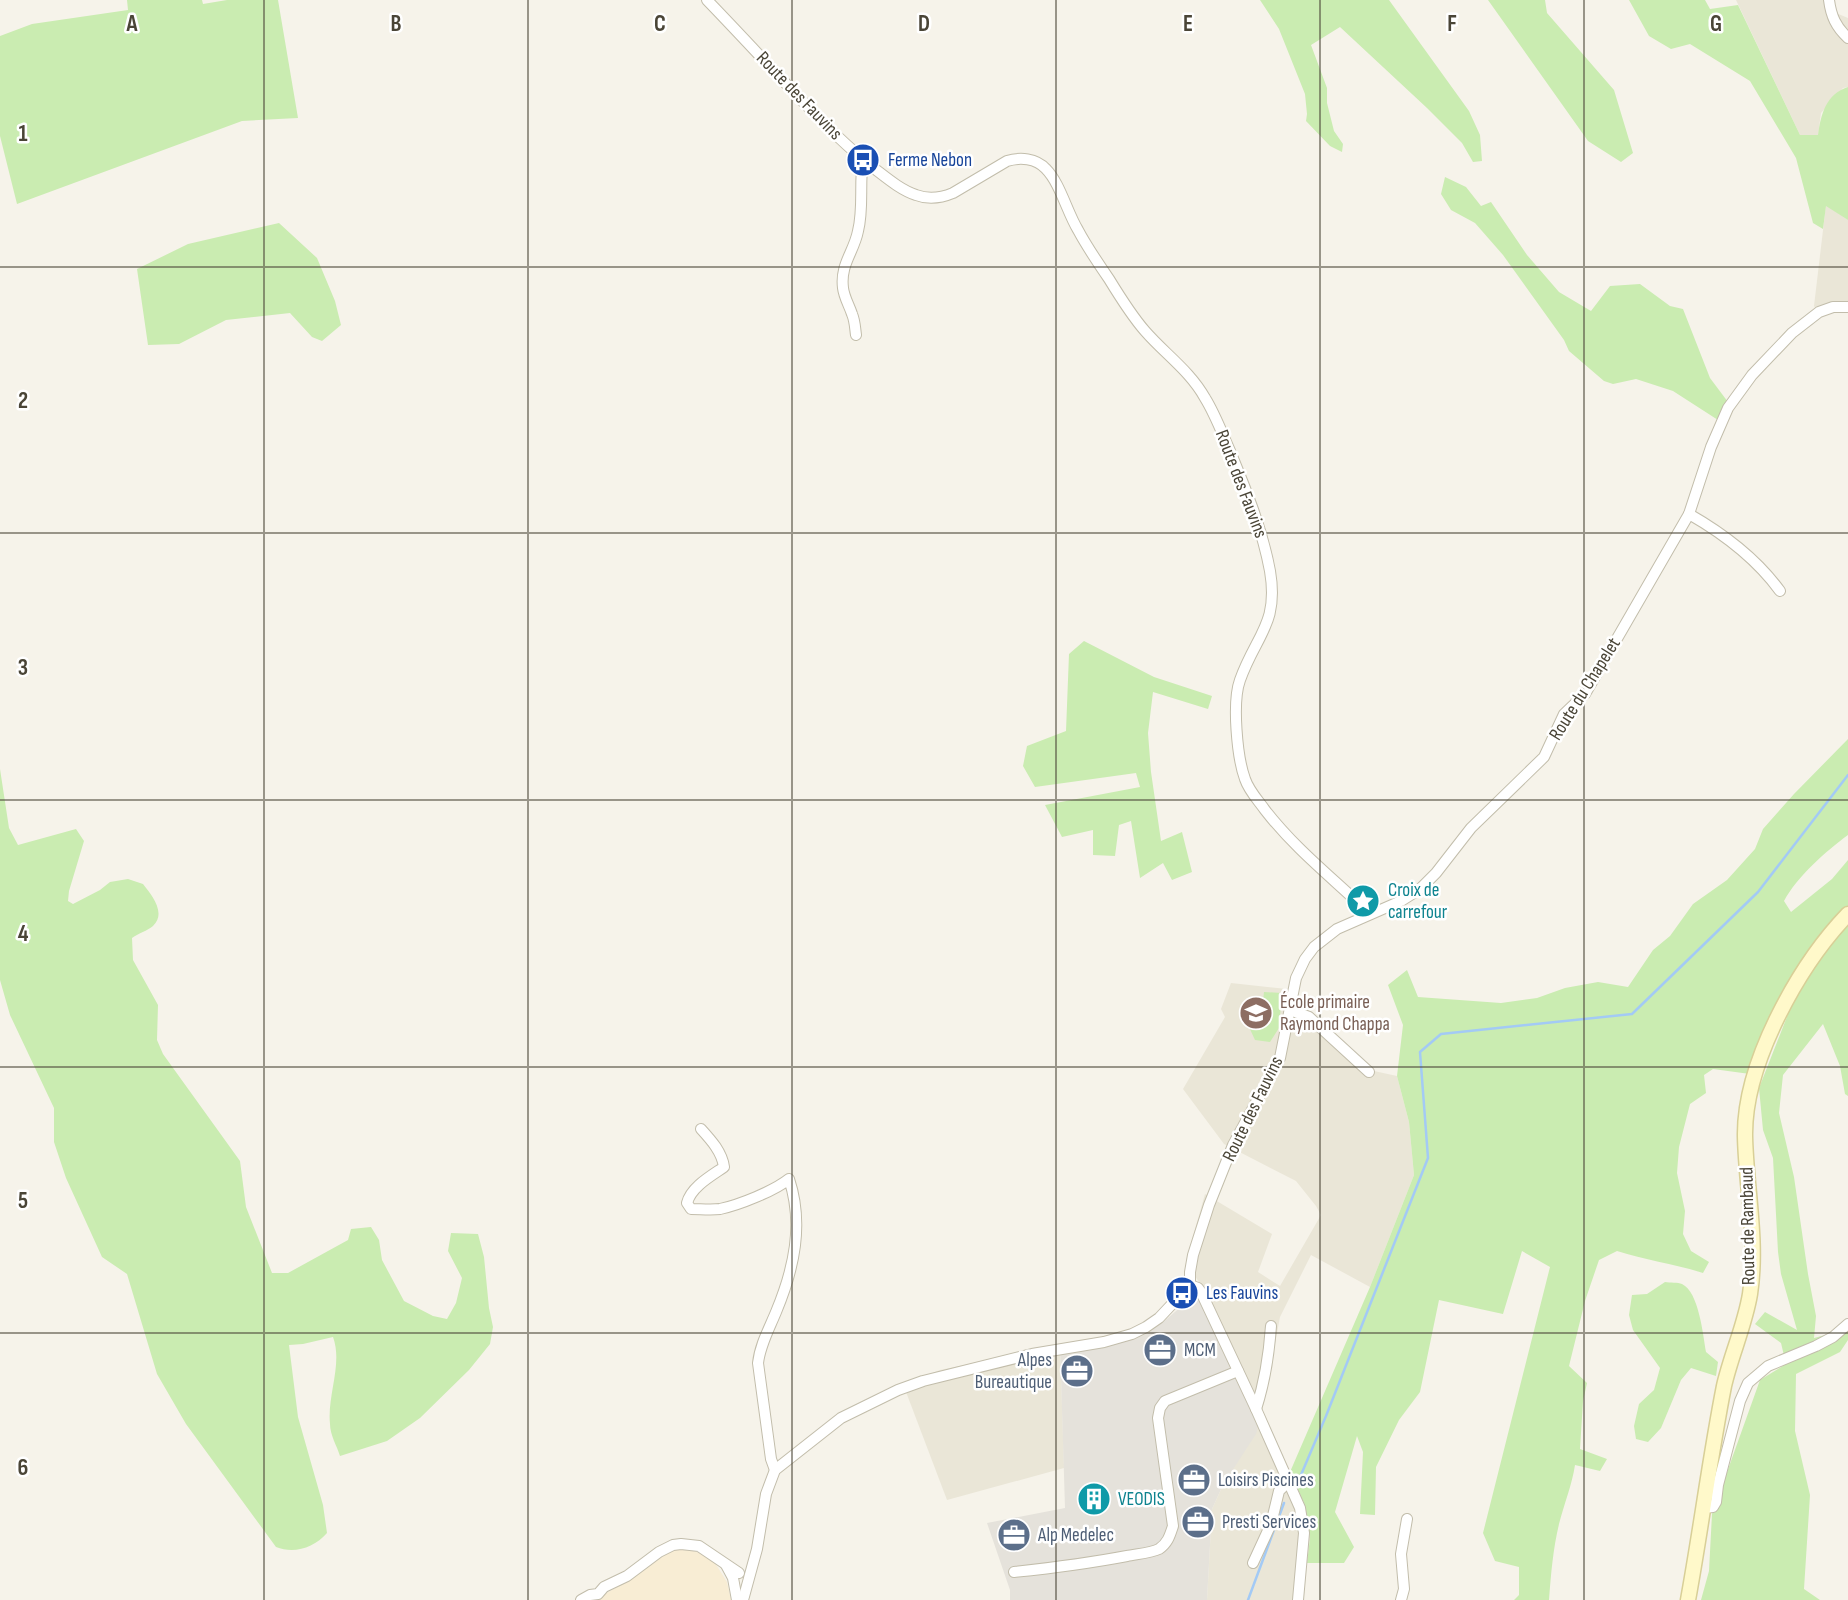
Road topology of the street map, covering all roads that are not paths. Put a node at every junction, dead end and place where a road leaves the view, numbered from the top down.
1 (707, 0) edge
2 (1829, 0) edge
3 (1848, 38) edge
4 (863, 160) junction
5 (1848, 307) edge
6 (856, 335) dead end
7 (1689, 514) junction
8 (1780, 591) dead end
9 (1370, 914) junction
10 (1848, 914) edge
11 (1290, 1010) junction
12 (1370, 1072) dead end
13 (701, 1129) dead end
14 (1190, 1285) junction
15 (1848, 1324) edge
16 (1271, 1326) dead end
17 (1238, 1370) junction
18 (1256, 1409) junction
19 (775, 1470) junction
20 (1289, 1481) junction
21 (1703, 1508) junction
22 (1407, 1519) dead end
23 (1254, 1563) dead end
24 (1014, 1572) dead end
25 (741, 1578) junction
26 (597, 1597) edge
27 (581, 1600) edge
28 (737, 1600) edge
29 (743, 1600) edge
30 (1298, 1600) edge
31 (1401, 1600) edge
32 (1688, 1600) edge

1 - 4 street, Route des Fauvins
2 - 3 street
4 - 6 street
4 - 9 street, Route des Fauvins
5 - 7 street, Route du Chapelet
7 - 8 street
7 - 9 street, Route du Chapelet
9 - 11 street, Route des Fauvins
10 - 21 street, Route de Rambaud
11 - 12 street
11 - 14 street, Route des Fauvins
13 - 19 street
14 - 17 street
14 - 19 street
15 - 21 street
16 - 18 street
17 - 18 street
17 - 24 street
18 - 20 street
19 - 25 street
20 - 23 street
20 - 30 street
21 - 32 street, Route de Rambaud
22 - 31 street
25 - 26 street
25 - 28 street
25 - 29 street
26 - 27 street

